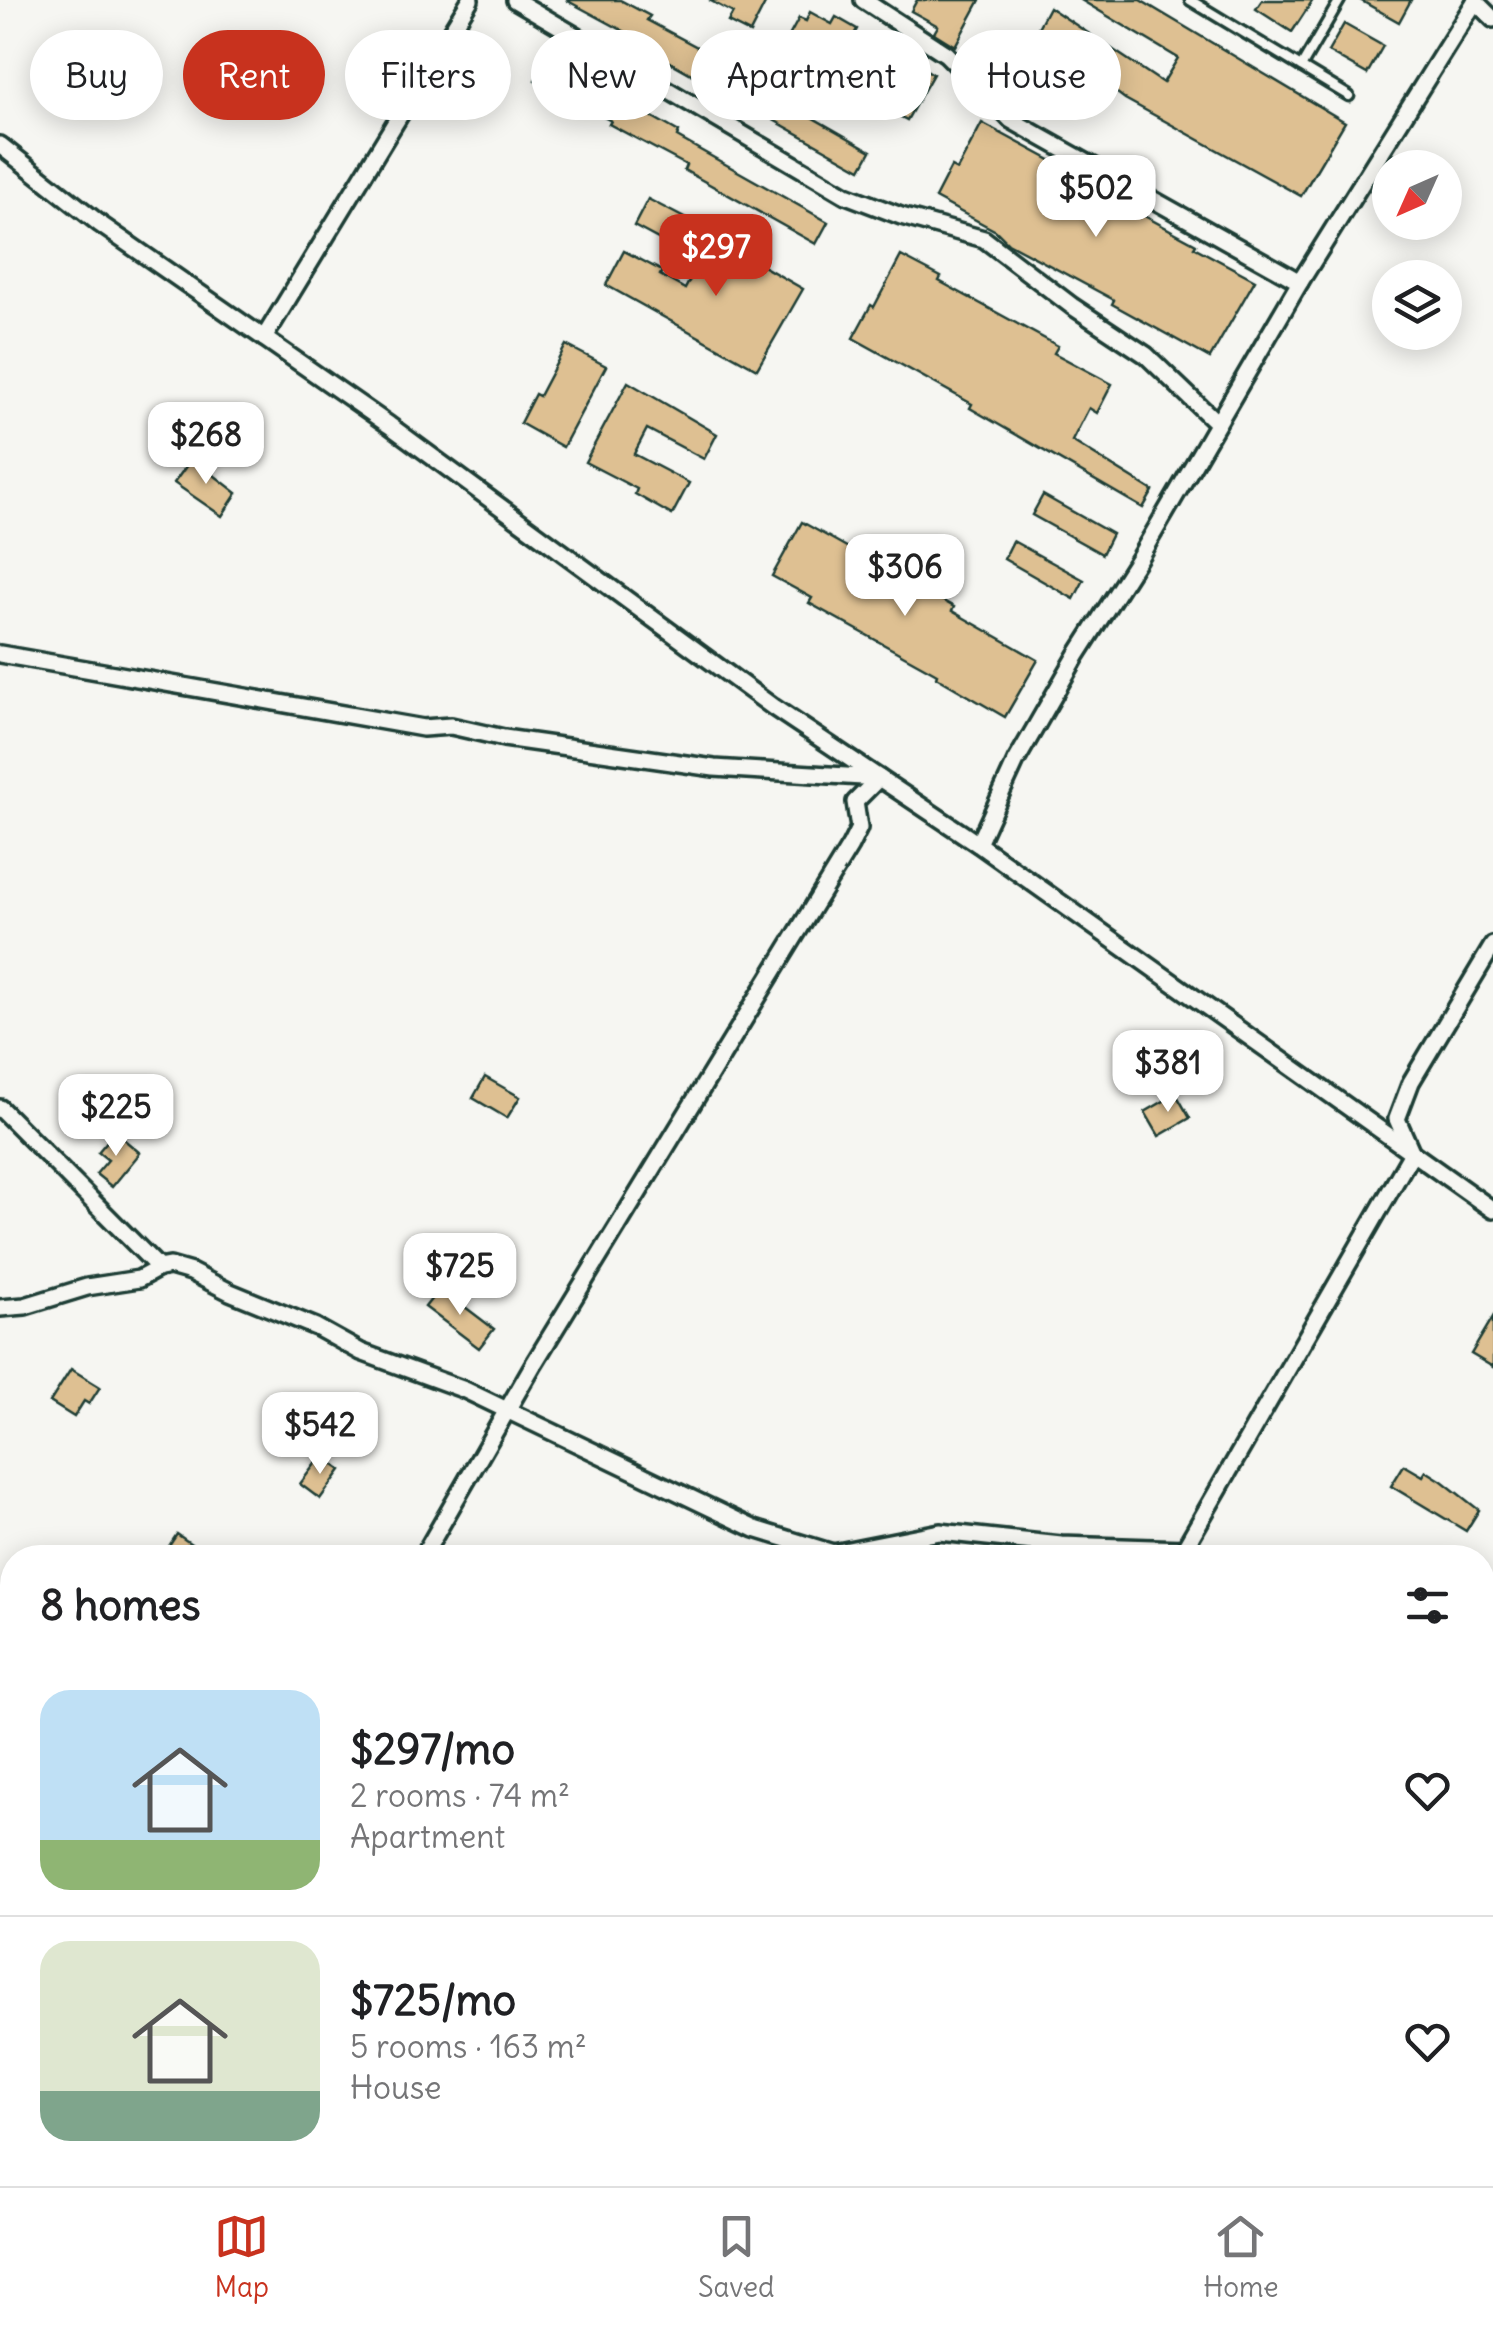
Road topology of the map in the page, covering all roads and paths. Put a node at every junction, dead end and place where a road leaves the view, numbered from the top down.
1 (470, 0) edge
2 (515, 0) edge
3 (862, 0) edge
4 (1190, 0) edge
5 (1340, 0) edge
6 (1475, 0) edge
7 (1493, 19) edge
8 (1301, 67) junction
9 (1348, 96) dead end
10 (1, 147) edge
11 (1300, 282) junction
12 (264, 338) junction
13 (1218, 423) junction
14 (0, 654) edge
15 (879, 778) junction
16 (978, 844) junction
17 (1493, 945) edge
18 (0, 1108) edge
19 (1412, 1153) junction
20 (1493, 1210) edge
21 (159, 1268) junction
22 (0, 1308) edge
23 (506, 1412) junction
24 (429, 1545) edge
25 (807, 1545) edge
26 (874, 1545) edge
27 (1061, 1545) edge
28 (1186, 1545) edge

1 - 12 street
2 - 13 street
3 - 11 street
4 - 8 lane
5 - 8 lane
6 - 7 street
6 - 11 street
8 - 9 lane
10 - 12 street
11 - 13 street
12 - 15 street
13 - 16 street
14 - 15 street
15 - 16 street
15 - 23 street
16 - 19 street
17 - 19 street
18 - 21 street
19 - 20 street
19 - 28 street
21 - 22 street
21 - 23 street
23 - 24 street
23 - 25 street
26 - 27 street

